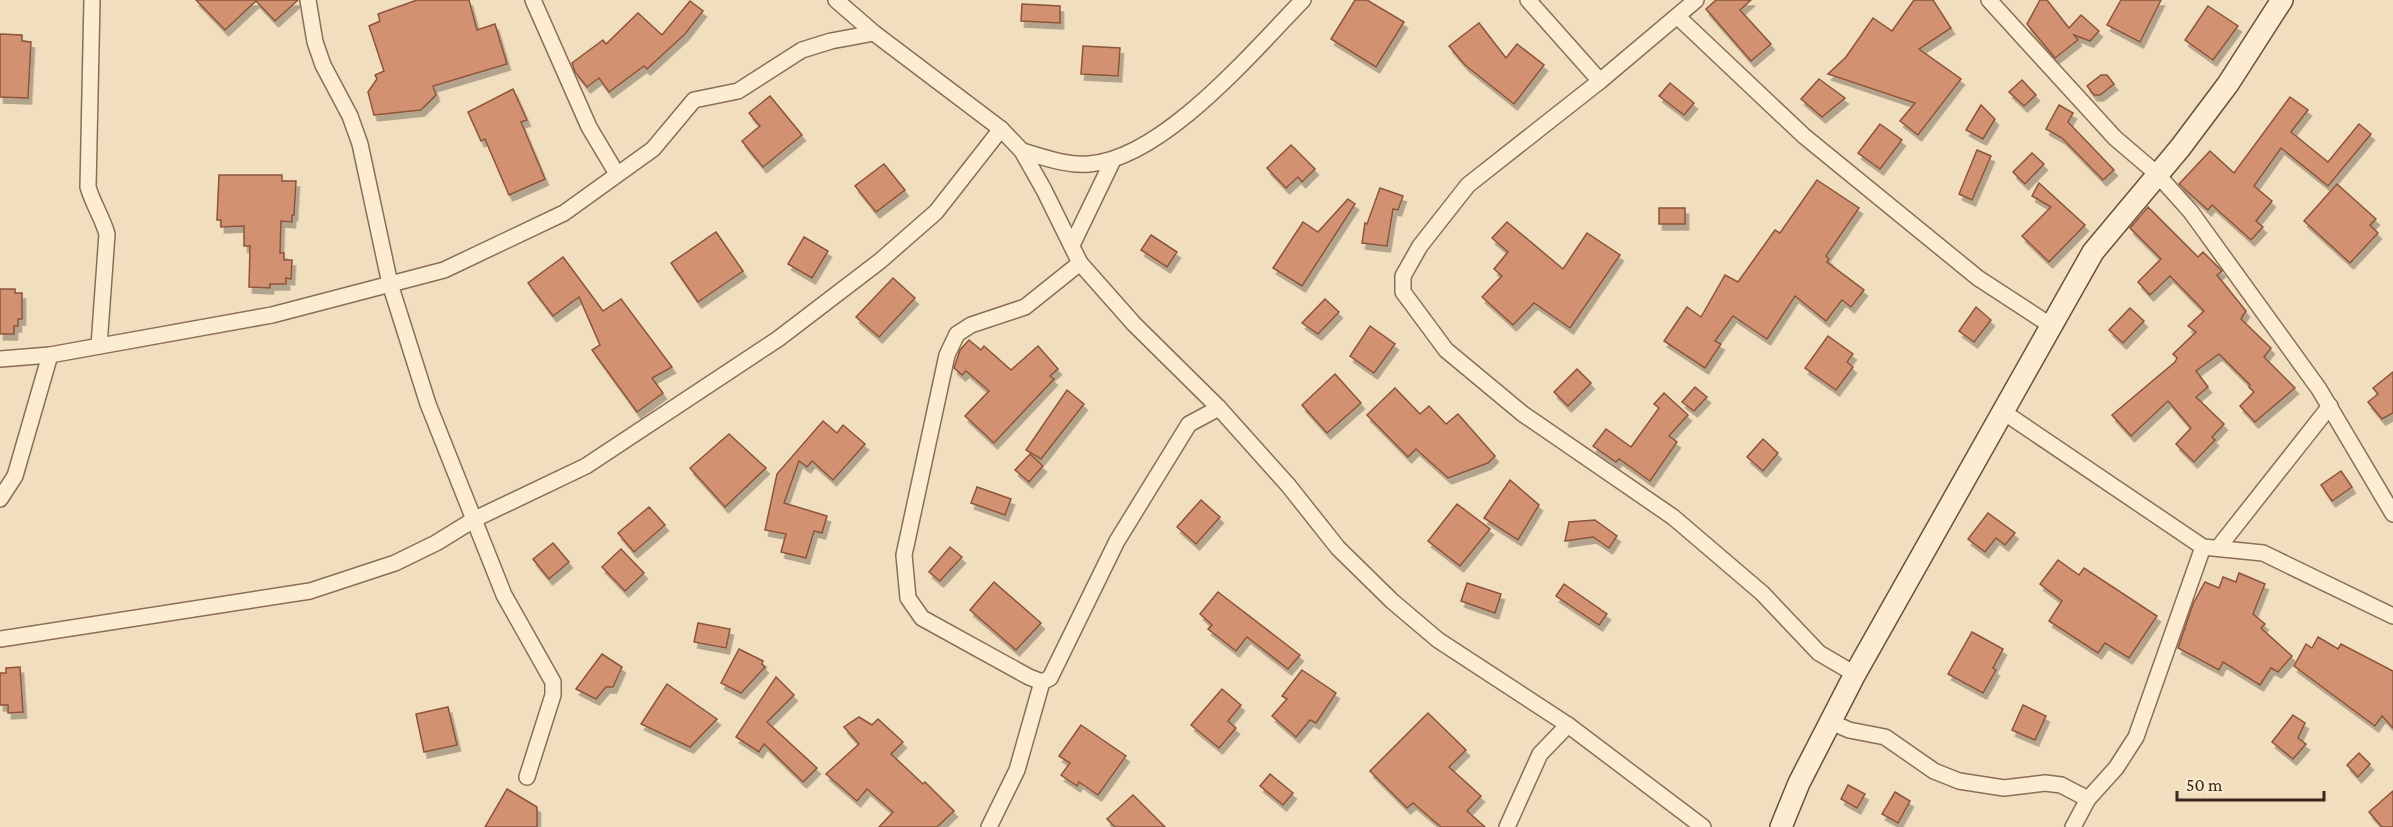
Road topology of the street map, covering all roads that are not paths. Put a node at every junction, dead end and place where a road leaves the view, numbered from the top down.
1 (92, 0) edge
2 (308, 0) edge
3 (533, 0) edge
4 (836, 0) edge
5 (1303, 0) edge
6 (1528, 0) edge
7 (1696, 0) edge
8 (1989, 0) edge
9 (2282, 0) edge
10 (1678, 17) junction
11 (874, 33) junction
12 (1600, 81) junction
13 (1001, 129) junction
14 (1022, 151) junction
15 (1113, 160) junction
16 (2156, 173) junction
17 (617, 174) junction
18 (1072, 245) junction
19 (1080, 263) junction
20 (390, 284) junction
21 (2050, 325) junction
22 (99, 346) junction
23 (50, 355) junction
24 (0, 359) edge
25 (2330, 406) junction
26 (1220, 408) junction
27 (2002, 411) junction
28 (0, 500) edge
29 (2393, 514) edge
30 (475, 519) junction
31 (2211, 547) junction
32 (2393, 616) edge
33 (0, 639) edge
34 (1855, 674) junction
35 (1042, 682) junction
36 (1830, 722) junction
37 (1568, 725) junction
38 (527, 777) dead end
39 (2088, 799) junction
40 (989, 827) edge
41 (1507, 827) edge
42 (1703, 827) edge
43 (1781, 827) edge
44 (2073, 827) edge

1 - 22 street
2 - 20 street
3 - 17 street
4 - 11 street
5 - 15 street
6 - 12 street
7 - 10 street
8 - 16 street
9 - 16 main road
10 - 12 street
10 - 21 street
11 - 13 street
11 - 17 street
12 - 34 street
13 - 14 street
13 - 30 street
14 - 15 street
14 - 18 street
15 - 18 street
16 - 21 main road
16 - 25 street
17 - 20 street
18 - 19 street
19 - 26 street
19 - 35 street
20 - 22 street
20 - 30 street
21 - 27 main road
22 - 23 street
23 - 24 street
23 - 28 street
25 - 29 street
25 - 31 street
26 - 35 street
26 - 37 street
27 - 31 street
27 - 34 main road
30 - 33 street
30 - 38 street
31 - 32 street
31 - 39 street
34 - 36 main road
35 - 40 street
36 - 39 street
36 - 43 main road
37 - 41 street
37 - 42 street
39 - 44 street

